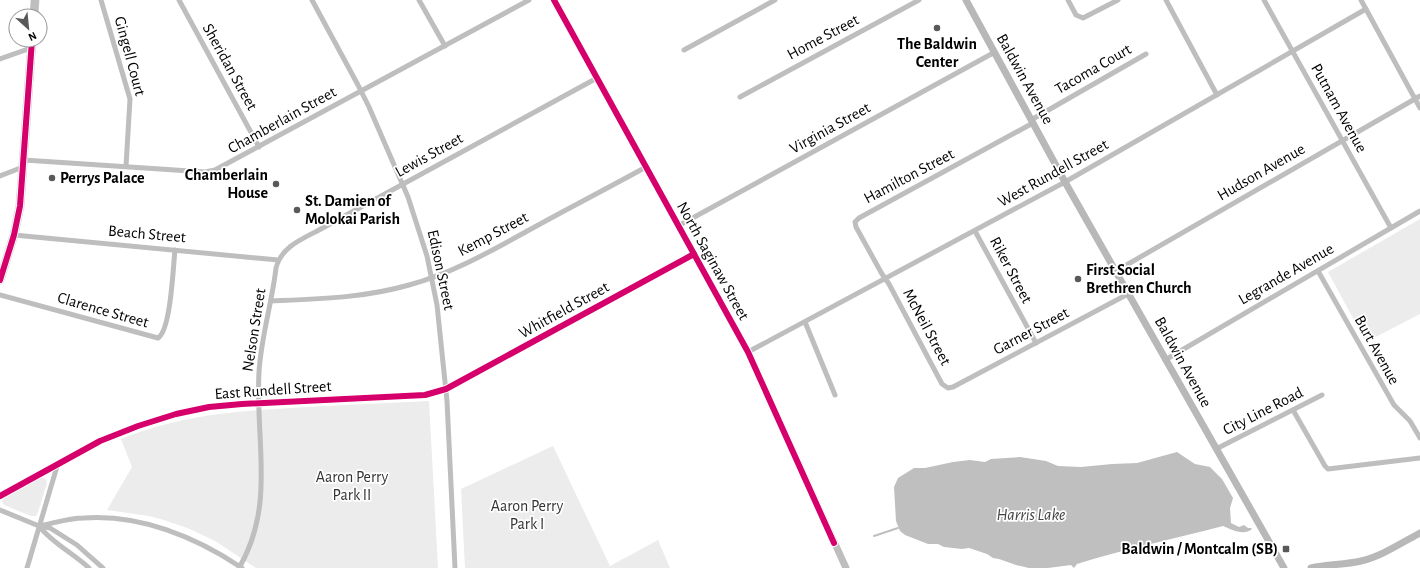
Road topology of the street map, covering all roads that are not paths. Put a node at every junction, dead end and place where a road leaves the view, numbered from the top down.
1 (101, 0) edge
2 (178, 0) edge
3 (312, 0) edge
4 (419, 0) edge
5 (529, 0) edge
6 (554, 0) edge
7 (775, 0) edge
8 (919, 0) edge
9 (1068, 0) edge
10 (1118, 0) edge
11 (1166, 0) edge
12 (1264, 0) edge
13 (1361, 0) edge
14 (968, 1) edge
15 (1366, 9) junction
16 (445, 46) junction
17 (23, 48) edge
18 (32, 48) edge
19 (684, 50) dead end
20 (994, 52) junction
21 (1292, 52) junction
22 (1146, 54) dead end
23 (0, 59) edge
24 (597, 78) junction
25 (361, 91) junction
26 (1217, 95) junction
27 (740, 97) dead end
28 (1418, 97) edge
29 (1420, 108) edge
30 (1032, 122) junction
31 (1342, 141) junction
32 (259, 147) junction
33 (23, 163) junction
34 (126, 166) junction
35 (646, 167) junction
36 (0, 176) edge
37 (1065, 182) junction
38 (403, 184) junction
39 (1420, 211) edge
40 (678, 226) junction
41 (1391, 228) junction
42 (975, 231) junction
43 (14, 235) junction
44 (175, 250) junction
45 (694, 254) junction
46 (278, 260) junction
47 (1116, 271) junction
48 (1318, 271) junction
49 (432, 278) junction
50 (885, 279) junction
51 (0, 280) edge
52 (1128, 294) junction
53 (0, 295) edge
54 (271, 301) junction
55 (805, 322) junction
56 (1036, 343) junction
57 (748, 352) junction
58 (1165, 360) junction
59 (946, 388) joint
60 (446, 389) junction
61 (835, 395) dead end
62 (1322, 395) dead end
63 (259, 403) junction
64 (1293, 410) junction
65 (1420, 438) edge
66 (1216, 449) junction
67 (1420, 458) edge
68 (58, 463) junction
69 (0, 496) edge
70 (0, 510) edge
71 (39, 526) junction
72 (1420, 533) edge
73 (27, 568) edge
74 (89, 568) edge
75 (103, 568) edge
76 (240, 568) edge
77 (455, 568) edge
78 (846, 568) edge
79 (1284, 568) edge
80 (1311, 568) edge

1 - 34 street, Gingell Court
2 - 32 street, Sheridan Street
3 - 25 street, Edison Street
4 - 16 street
5 - 16 street, Chamberlain Street
6 - 24 street, North Saginaw Street
7 - 19 street
8 - 27 street, Home Street
9 - 10 street
11 - 26 street
12 - 21 street, Putnam Avenue
13 - 15 street
14 - 20 main road, Baldwin Avenue
15 - 21 street, West Rundell Street
15 - 28 street
16 - 25 street, Chamberlain Street
17 - 23 street
18 - 33 main road
20 - 30 main road, Baldwin Avenue
20 - 40 street, Virginia Street
21 - 26 street, West Rundell Street
21 - 31 street, Putnam Avenue
22 - 30 street, Tacoma Court
24 - 35 street, North Saginaw Street
24 - 38 street, Lewis Street
25 - 32 street, Chamberlain Street
25 - 38 street, Edison Street
26 - 37 street, West Rundell Street
28 - 29 street
28 - 31 street, Hudson Avenue
30 - 37 main road, Baldwin Avenue
30 - 50 street, Hamilton Street
31 - 41 street, Putnam Avenue
31 - 47 street, Hudson Avenue
32 - 34 street, Chamberlain Street
33 - 34 street, Chamberlain Street
33 - 36 street, Chamberlain Street
33 - 43 main road
35 - 40 street, North Saginaw Street
35 - 49 street, Kemp Street
37 - 42 street, West Rundell Street
37 - 47 main road, Baldwin Avenue
38 - 46 street, Lewis Street
38 - 49 street, Edison Street
39 - 41 street, Legrande Avenue
40 - 45 street, North Saginaw Street
41 - 48 street, Legrande Avenue
42 - 50 street, West Rundell Street
42 - 56 street, Riker Street
43 - 44 street, Beach Street
43 - 51 main road
44 - 46 street, Beach Street
44 - 53 street, Clarence Street
45 - 57 street, North Saginaw Street
45 - 60 street, Whitfield Street
46 - 54 street, Nelson Street
47 - 52 main road, Baldwin Avenue
48 - 58 street, Legrande Avenue
48 - 65 street, Burt Avenue
49 - 54 street, Kemp Street
49 - 60 street, Edison Street
50 - 55 street, West Rundell Street
50 - 59 street, McNeil Street
52 - 56 street, Garner Street
52 - 58 main road, Baldwin Avenue
54 - 63 street, Nelson Street
55 - 57 street, West Rundell Street
55 - 61 street
56 - 59 street, Garner Street
57 - 78 street, North Saginaw Street
58 - 66 main road, Baldwin Avenue
60 - 63 street, East Rundell Street
60 - 77 street, Edison Street
62 - 64 street, City Line Road
63 - 68 street, East Rundell Street
63 - 76 street, Nelson Street
64 - 66 street, City Line Road
64 - 67 street
66 - 79 main road, Baldwin Avenue
68 - 69 street, East Rundell Street
68 - 71 street
70 - 71 street
71 - 73 street
71 - 74 street
71 - 75 street
71 - 76 street
72 - 80 main road

